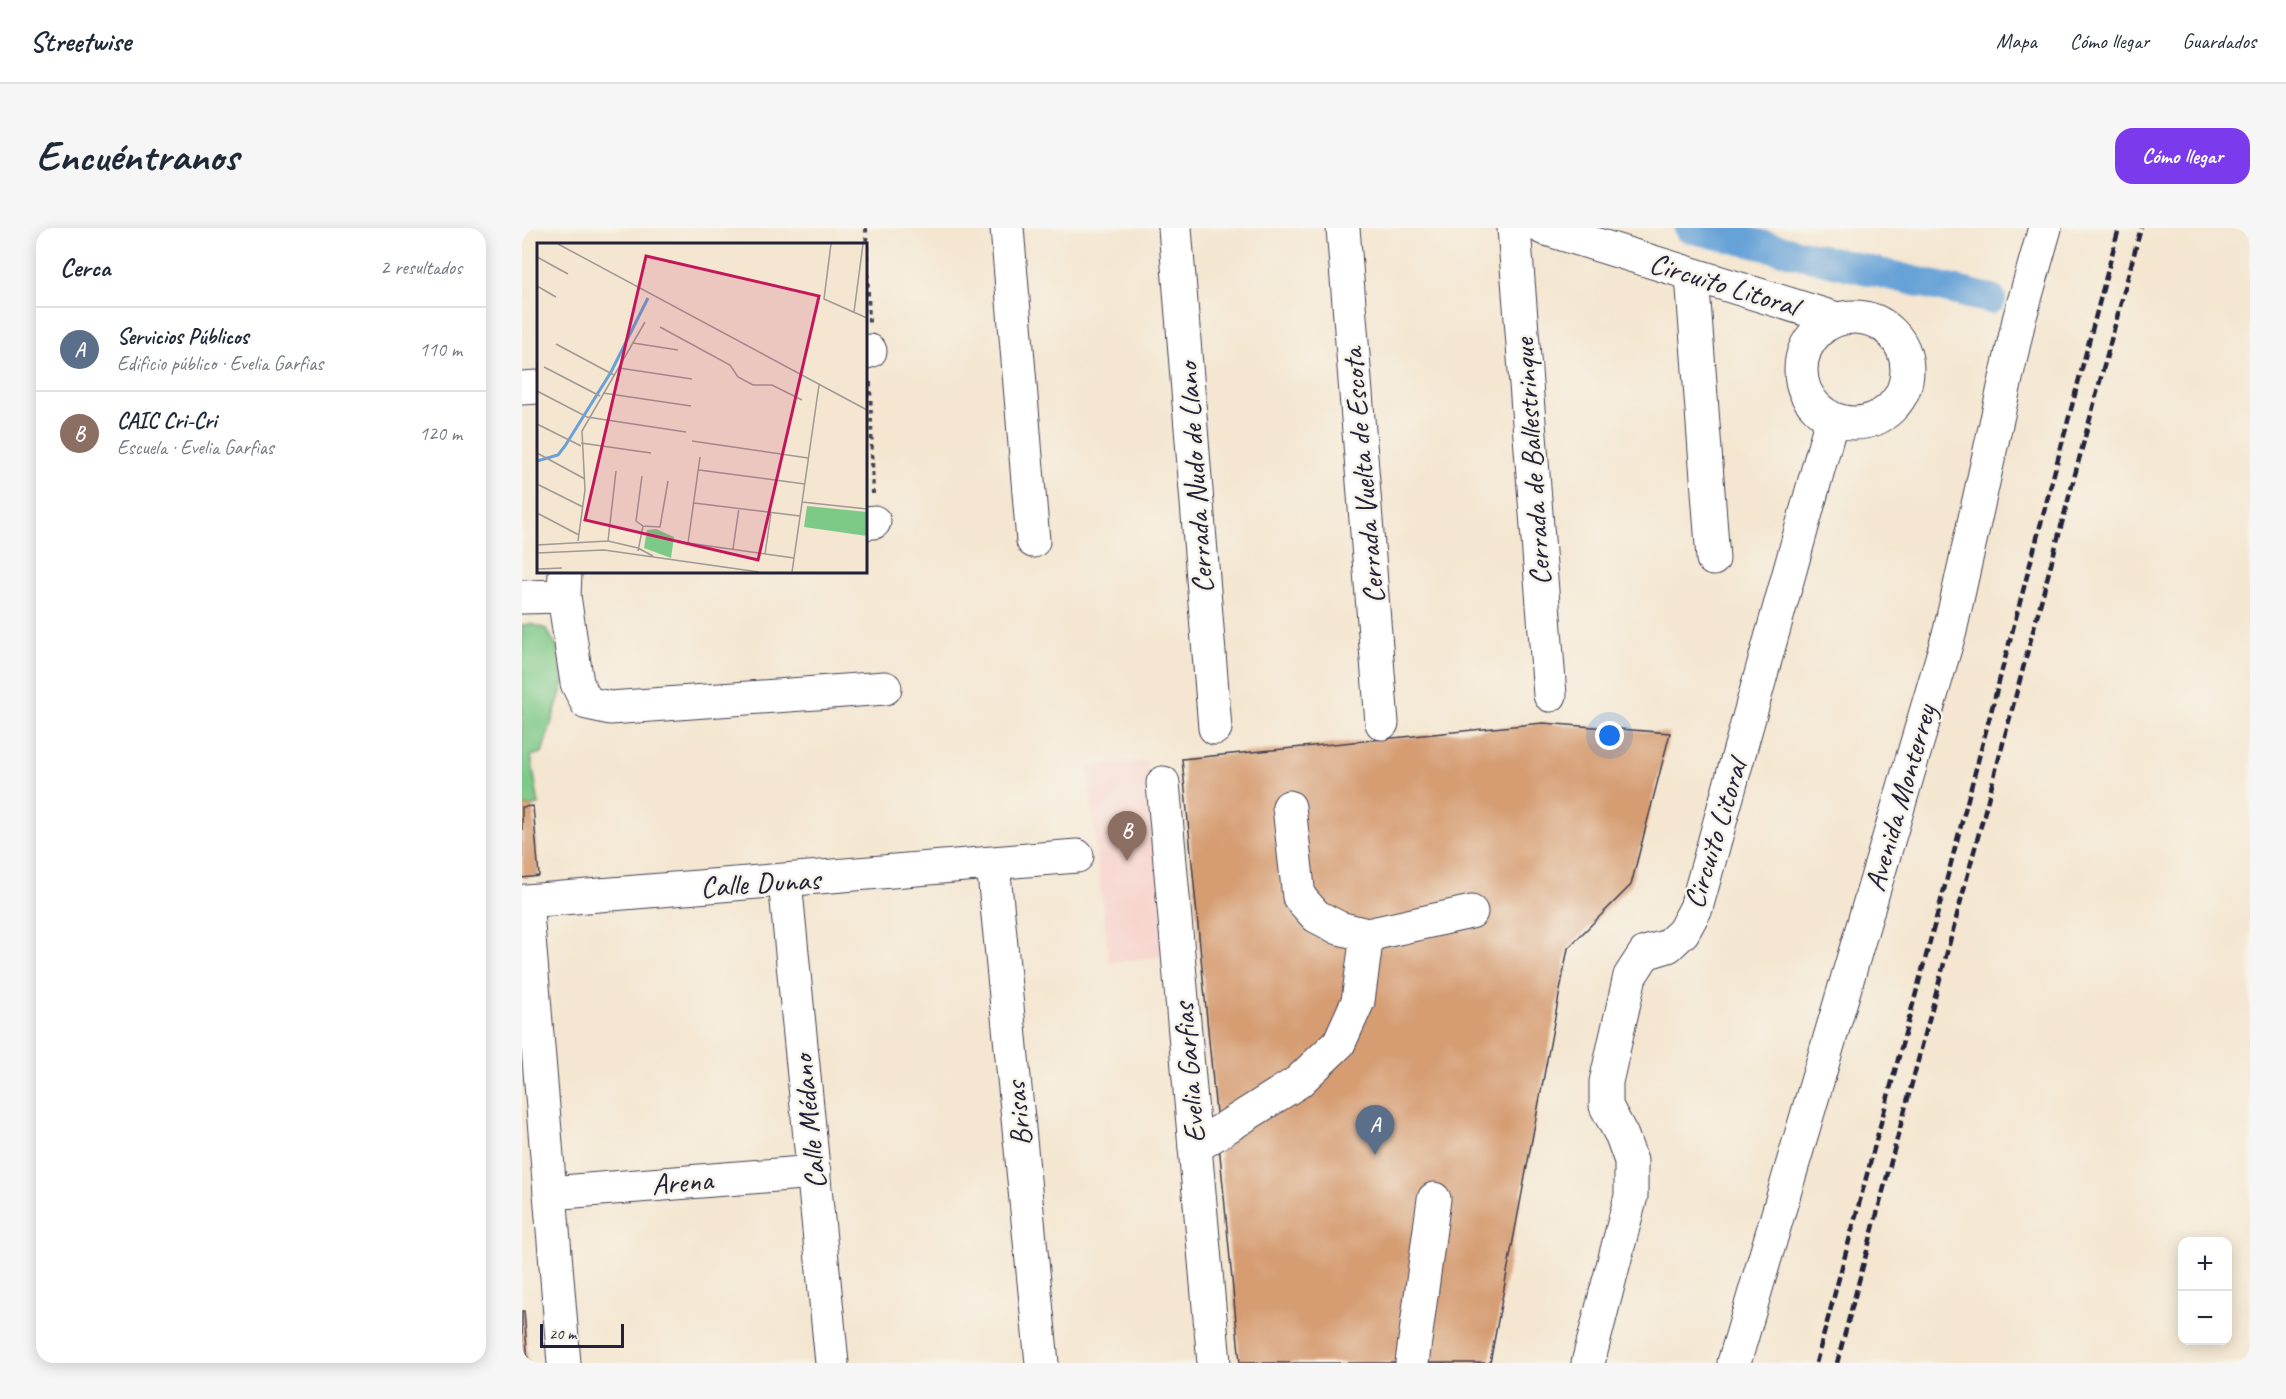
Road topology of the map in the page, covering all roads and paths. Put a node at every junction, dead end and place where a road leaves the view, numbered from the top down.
1 (1007, 228) edge
2 (1175, 228) edge
3 (1343, 228) edge
4 (1514, 228) edge
5 (1543, 228) edge
6 (2045, 228) edge
7 (1692, 275) junction
8 (1837, 319) junction
9 (537, 387) edge
10 (522, 388) edge
11 (1832, 419) junction
12 (1033, 541) dead end
13 (1713, 560) dead end
14 (564, 584) edge
15 (522, 597) edge
16 (885, 688) dead end
17 (1550, 695) dead end
18 (1382, 723) dead end
19 (1215, 728) dead end
20 (1163, 783) dead end
21 (1289, 807) dead end
22 (1077, 856) dead end
23 (993, 864) junction
24 (785, 881) junction
25 (1471, 912) dead end
26 (1367, 935) junction
27 (1195, 1148) junction
28 (814, 1172) junction
29 (550, 1193) junction
30 (1434, 1200) dead end
31 (564, 1363) edge
32 (832, 1363) edge
33 (1042, 1363) edge
34 (1214, 1363) edge
35 (1412, 1363) edge
36 (1588, 1363) edge
37 (1734, 1363) edge

1 - 12 street
2 - 19 street, Cerrada Nudo de Llano
3 - 18 street, Cerrada Vuelta de Escota
4 - 17 street, Cerrada de Ballestrinque
5 - 7 street, Circuito Litoral
6 - 37 street, Avenida Monterrey
7 - 8 street, Circuito Litoral
7 - 13 street
8 - 11 street, Circuito Litoral
8 - 11 street, Circuito Litoral
9 - 10 street
11 - 36 street, Circuito Litoral
14 - 15 street
14 - 16 street
20 - 27 street, Evelia Garfias
21 - 26 street
22 - 23 street, Calle Dunas
23 - 24 street, Calle Dunas
23 - 33 street, Brisas
24 - 28 street, Calle Médano
24 - 29 street, Calle Dunas
25 - 26 street
26 - 27 street
27 - 34 street, Evelia Garfias
28 - 29 street, Arena
28 - 32 street, Calle Médano
29 - 31 street
30 - 35 street

